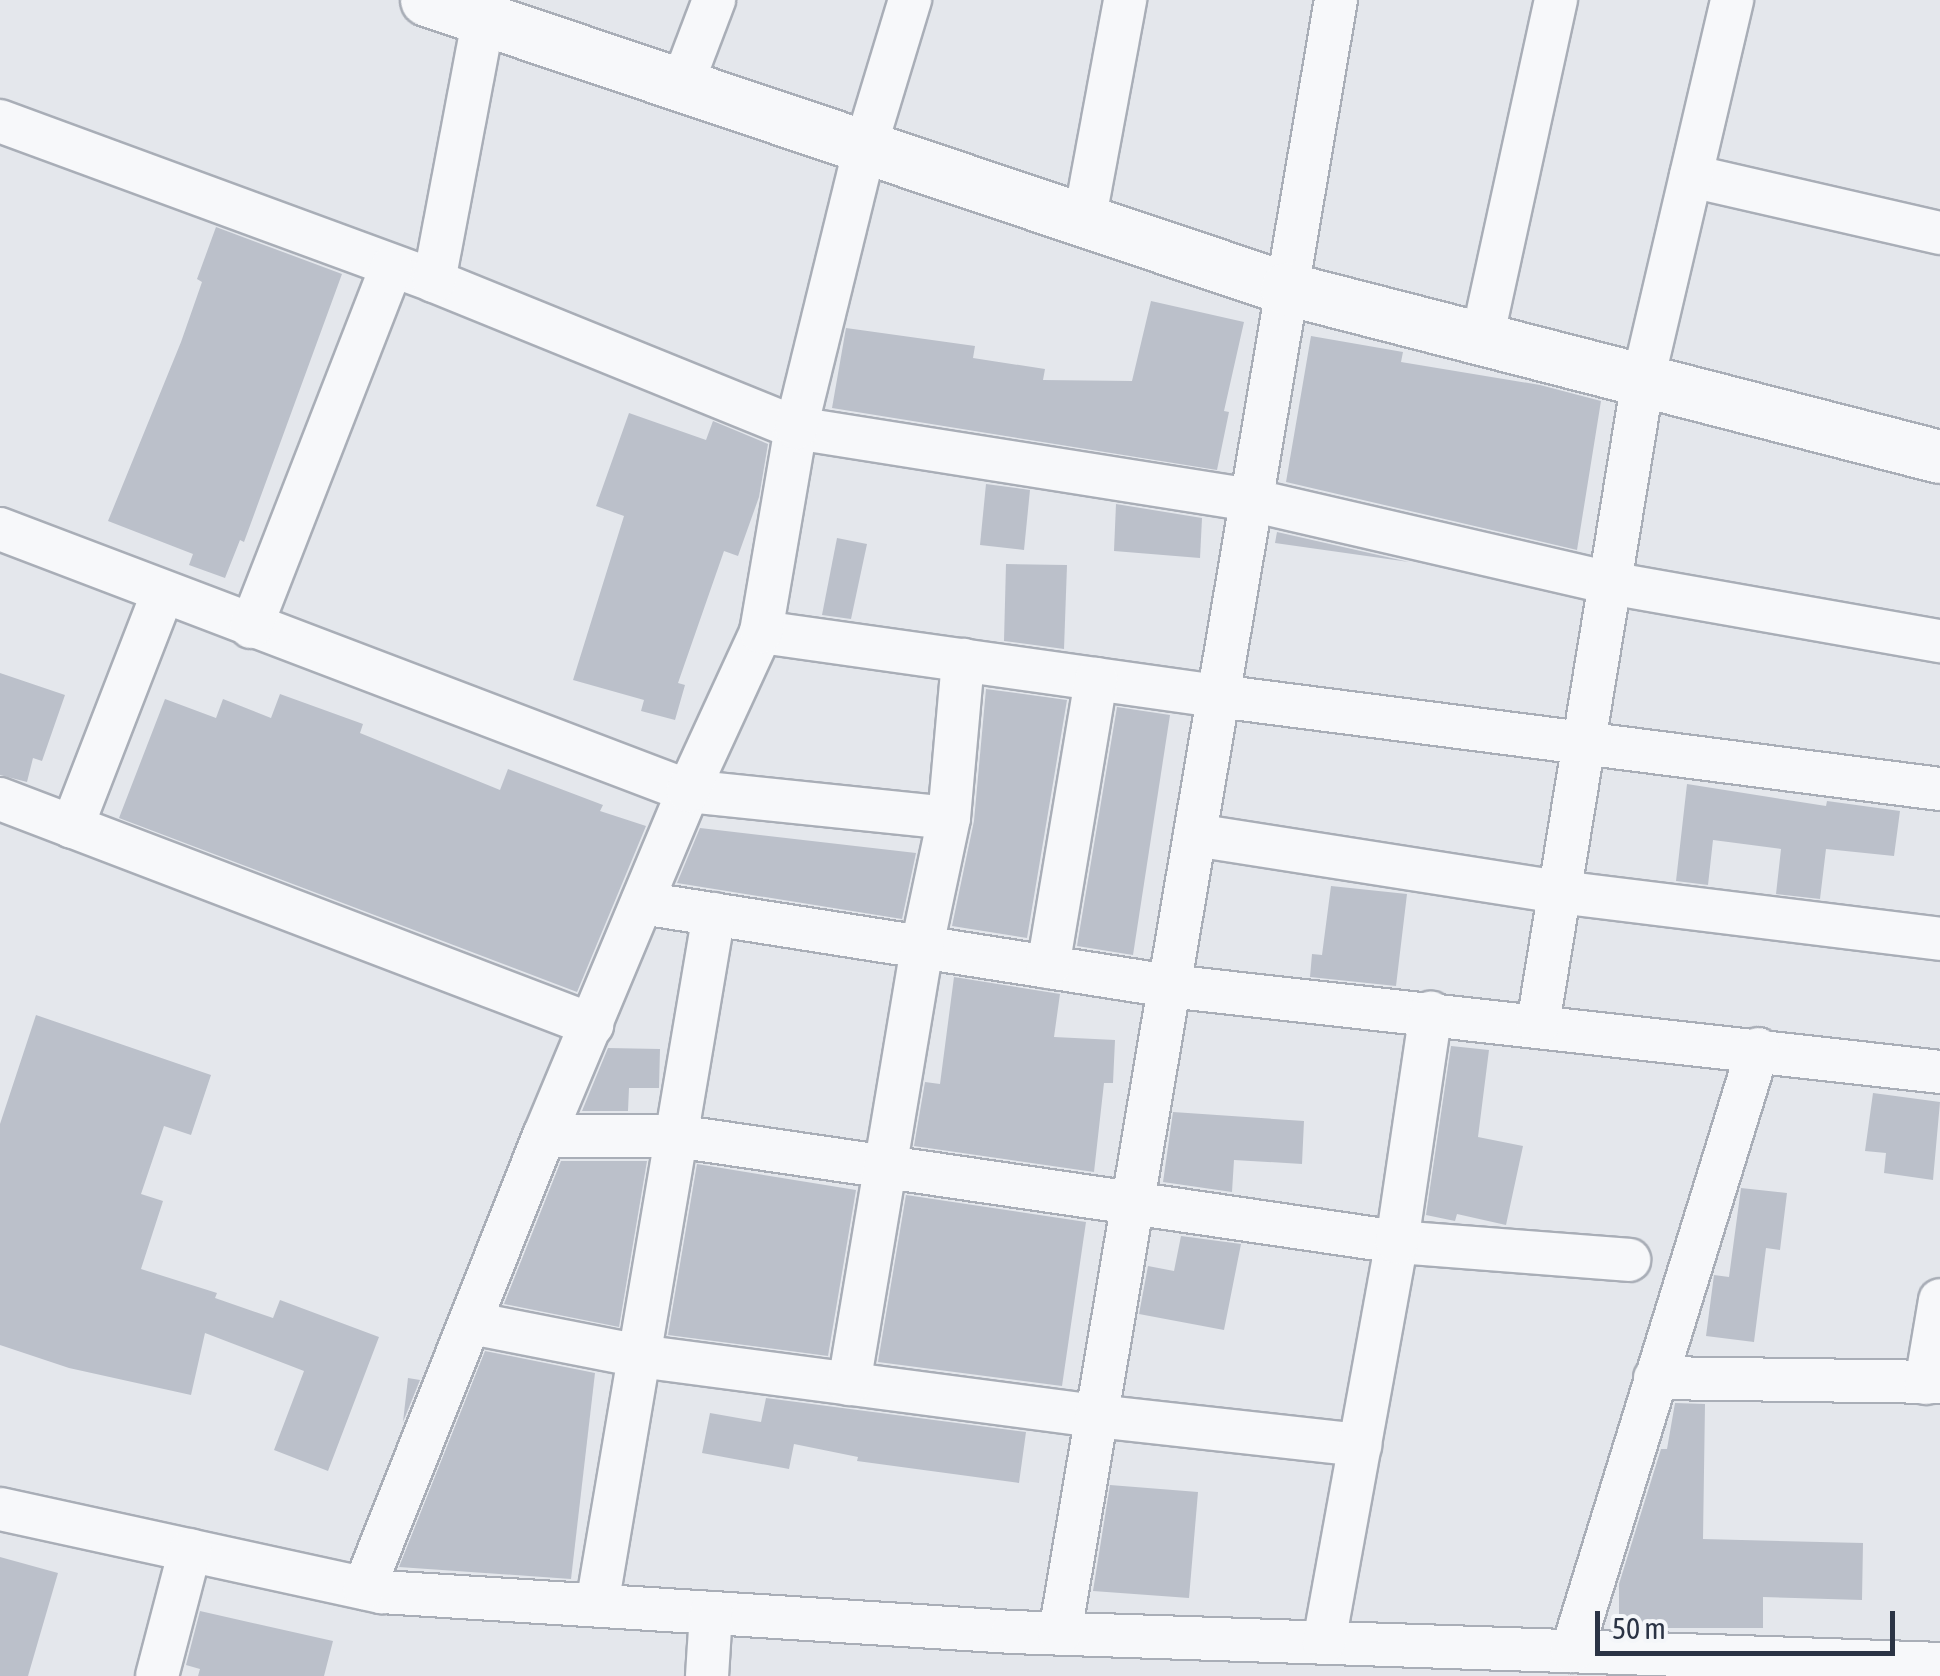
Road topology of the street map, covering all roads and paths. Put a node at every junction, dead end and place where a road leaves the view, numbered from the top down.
1 (428, 0) edge
2 (714, 0) edge
3 (910, 0) edge
4 (1125, 0) edge
5 (1336, 0) edge
6 (1556, 0) edge
7 (1732, 0) edge
8 (485, 10) edge
9 (681, 87) junction
10 (0, 121) edge
11 (866, 148) junction
12 (1691, 176) junction
13 (1084, 222) junction
14 (1940, 234) edge
15 (392, 266) junction
16 (434, 281) junction
17 (1288, 289) junction
18 (1482, 339) junction
19 (1643, 380) junction
20 (796, 428) junction
21 (1940, 457) edge
22 (1255, 501) junction
23 (0, 530) edge
24 (1610, 583) junction
25 (163, 592) junction
26 (251, 627) junction
27 (760, 632) junction
28 (1940, 641) edge
29 (963, 660) junction
30 (1096, 678) junction
31 (1218, 696) junction
32 (1583, 744) junction
33 (1940, 789) edge
34 (688, 791) junction
35 (0, 800) edge
36 (949, 818) junction
37 (72, 827) junction
38 (1195, 836) junction
39 (1560, 892) junction
40 (642, 903) junction
41 (714, 914) junction
42 (1940, 939) edge
43 (922, 946) junction
44 (1048, 967) junction
45 (1169, 986) junction
46 (1431, 1013) junction
47 (1538, 1024) junction
48 (592, 1026) junction
49 (1758, 1050) junction
50 (1940, 1072) edge
51 (544, 1136) junction
52 (676, 1136) junction
53 (885, 1168) junction
54 (1132, 1204) junction
55 (1397, 1242) junction
56 (1629, 1260) dead end
57 (1940, 1300) edge
58 (471, 1324) junction
59 (639, 1356) junction
60 (1654, 1378) junction
61 (1933, 1383) edge
62 (849, 1384) junction
63 (1096, 1416) junction
64 (1360, 1445) junction
65 (0, 1510) edge
66 (190, 1550) junction
67 (364, 1588) junction
68 (597, 1606) junction
69 (710, 1613) junction
70 (1060, 1633) junction
71 (1324, 1642) junction
72 (1572, 1651) junction
73 (1940, 1664) edge
74 (157, 1676) edge
75 (707, 1676) edge

1 - 8 street
2 - 9 street
3 - 11 street
4 - 13 street
5 - 17 street
6 - 18 street
7 - 12 street
8 - 9 street
8 - 16 street
9 - 11 street
10 - 15 street
11 - 13 street
11 - 20 street
12 - 14 street
12 - 19 street
13 - 17 street
15 - 16 street
15 - 26 street
16 - 20 street
17 - 18 street
17 - 22 street
18 - 19 street
19 - 21 street
19 - 24 street
20 - 22 street
20 - 27 street
22 - 24 street
22 - 31 street
23 - 25 street
24 - 28 street
24 - 32 street
25 - 26 street
25 - 37 street
26 - 34 street
27 - 29 street
27 - 34 street
29 - 30 street
29 - 36 street
30 - 31 street
30 - 44 street
31 - 32 street
31 - 38 street
32 - 33 street
32 - 39 street
34 - 36 street
34 - 40 street
35 - 37 street
36 - 43 street
37 - 48 street
38 - 39 street
38 - 45 street
39 - 42 street
39 - 47 street
40 - 41 street
40 - 48 street
41 - 43 street
41 - 52 street
43 - 44 street
43 - 53 street
44 - 45 street
45 - 46 street
45 - 54 street
46 - 47 street
46 - 55 street
47 - 49 street
48 - 51 street
49 - 50 street
49 - 60 street
51 - 52 street
51 - 58 street
52 - 53 street
52 - 59 street
53 - 54 street
53 - 62 street
54 - 55 street
54 - 63 street
55 - 56 street
55 - 64 street
57 - 61 street
58 - 59 street
58 - 67 street
59 - 62 street
59 - 68 street
60 - 61 street
60 - 72 street
62 - 63 street
63 - 64 street
63 - 70 street
64 - 71 street
65 - 66 street
66 - 67 street
66 - 74 street
67 - 68 street
68 - 69 street
69 - 70 street
69 - 75 street
70 - 71 street
71 - 72 street
72 - 73 street

